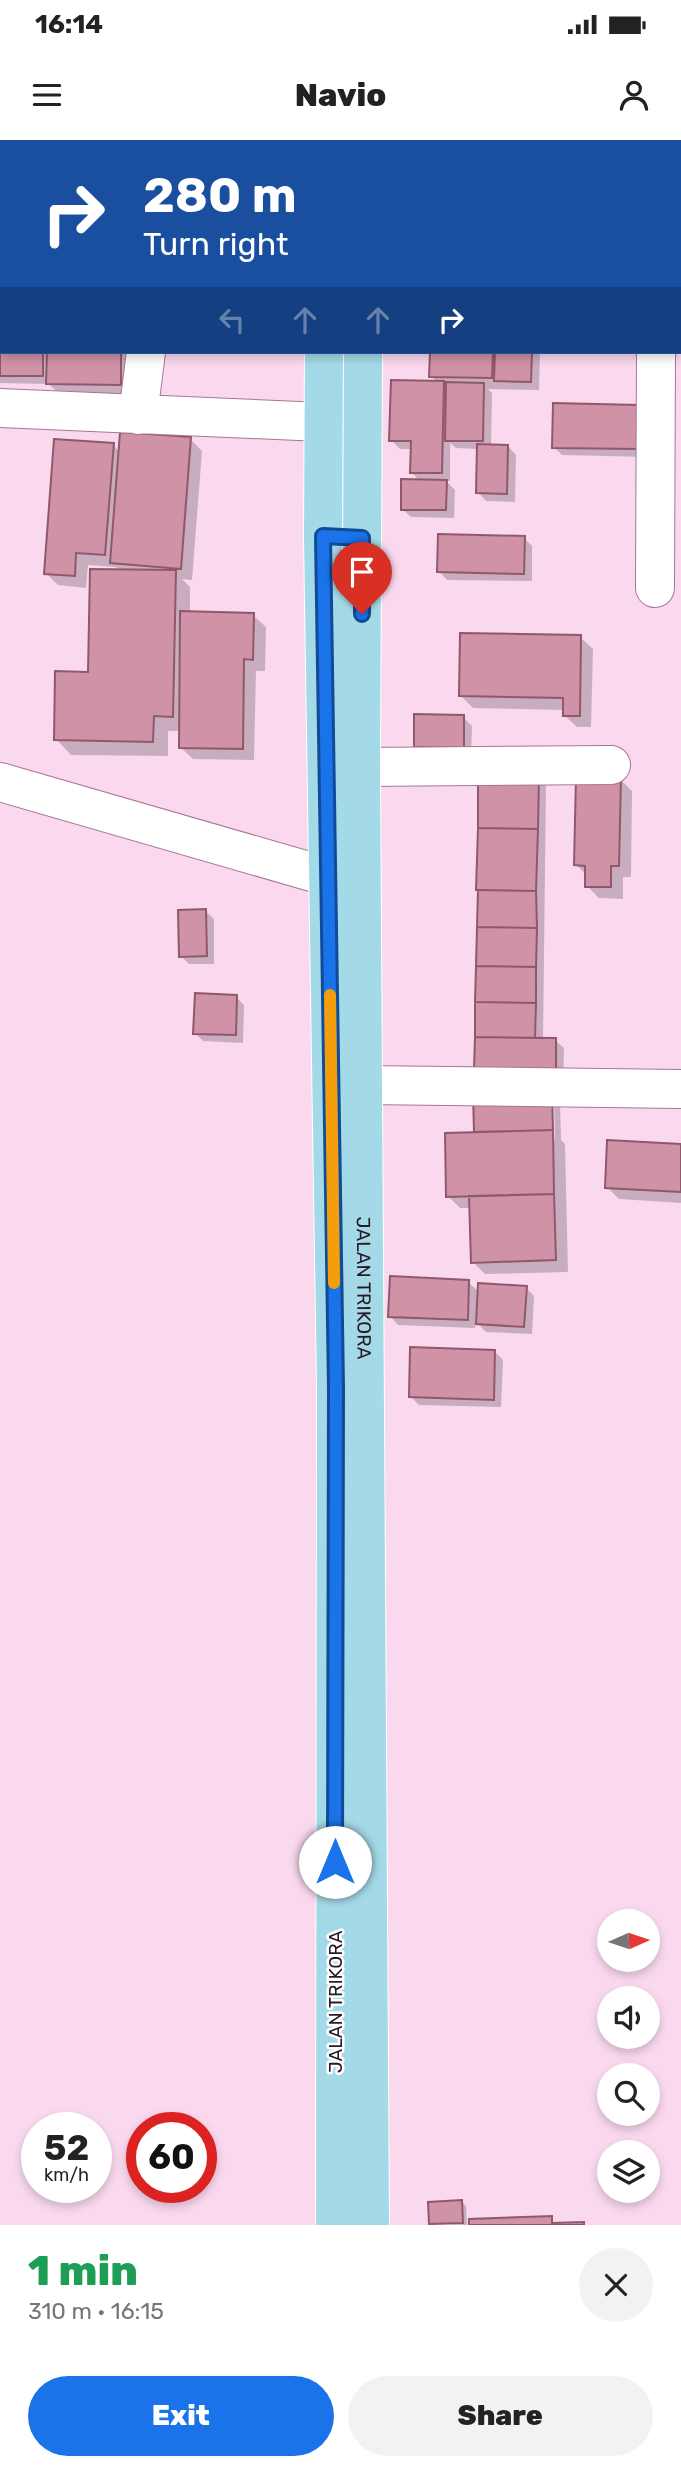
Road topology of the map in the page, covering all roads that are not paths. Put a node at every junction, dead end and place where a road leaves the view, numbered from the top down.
1 (146, 354) edge
2 (324, 354) edge
3 (363, 354) edge
4 (656, 354) edge
5 (0, 408) edge
6 (138, 415) junction
7 (322, 422) junction
8 (323, 536) junction
9 (362, 538) junction
10 (655, 588) dead end
11 (611, 765) dead end
12 (361, 767) junction
13 (0, 782) edge
14 (329, 877) junction
15 (363, 1085) junction
16 (681, 1089) edge
17 (335, 2225) edge
18 (370, 2225) edge

1 - 6 street
2 - 7 main road, JALAN TRIKORA
3 - 9 main road, JALAN TRIKORA
4 - 10 street
5 - 6 street
6 - 7 street
7 - 8 main road, JALAN TRIKORA
8 - 9 main road
8 - 14 main road, JALAN TRIKORA
9 - 12 main road, JALAN TRIKORA
11 - 12 street
12 - 15 main road, JALAN TRIKORA
13 - 14 street
14 - 17 main road, JALAN TRIKORA
15 - 16 street
15 - 18 main road, JALAN TRIKORA

